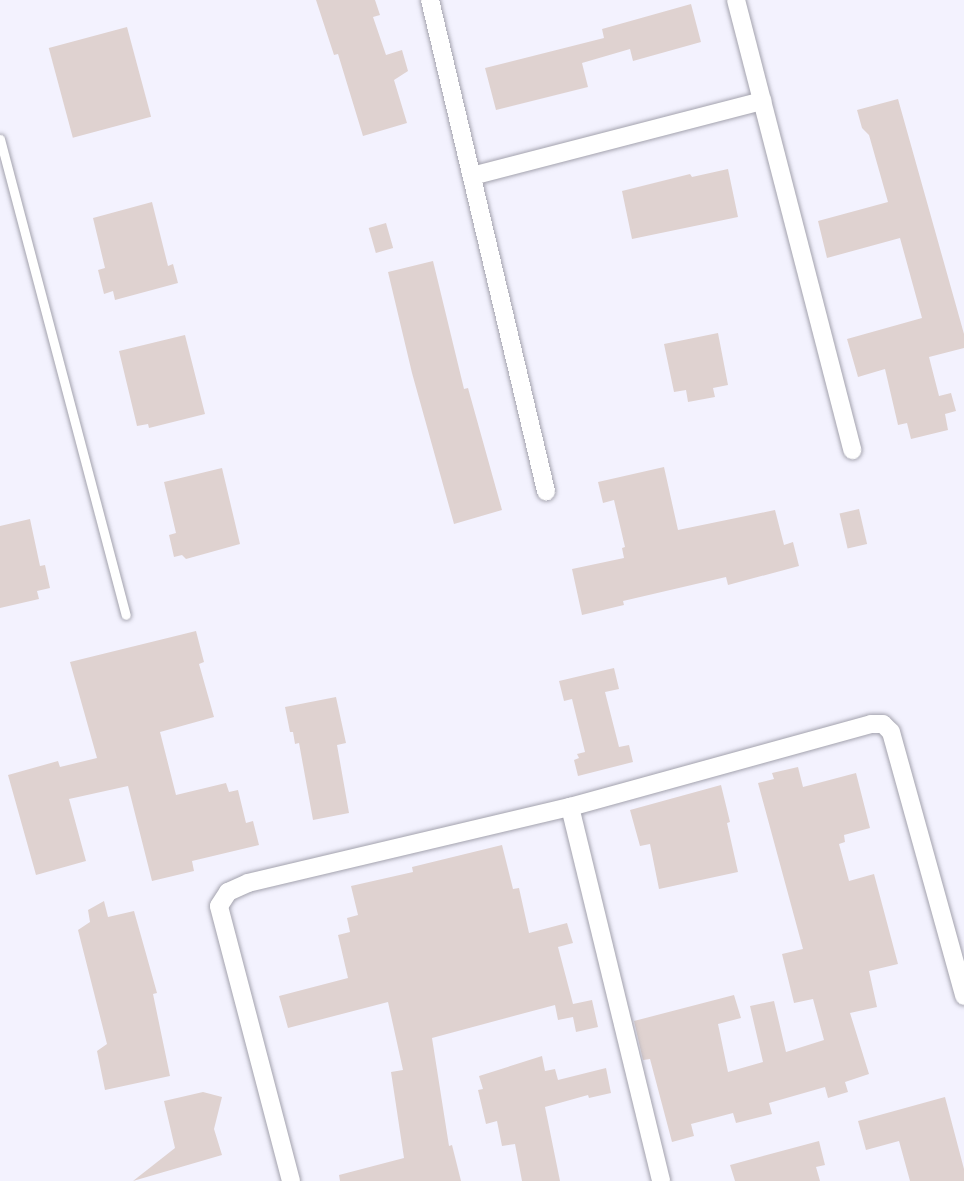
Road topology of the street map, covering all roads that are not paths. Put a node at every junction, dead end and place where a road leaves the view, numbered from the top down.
1 (430, 0) edge
2 (736, 0) edge
3 (762, 101) junction
4 (0, 139) edge
5 (472, 176) junction
6 (852, 450) dead end
7 (546, 491) dead end
8 (126, 615) dead end
9 (570, 807) junction
10 (964, 996) edge
11 (291, 1181) edge
12 (661, 1181) edge

1 - 5 street
2 - 3 street
3 - 5 street
3 - 6 street
4 - 8 lane
5 - 7 street
9 - 10 street
9 - 11 street
9 - 12 street

